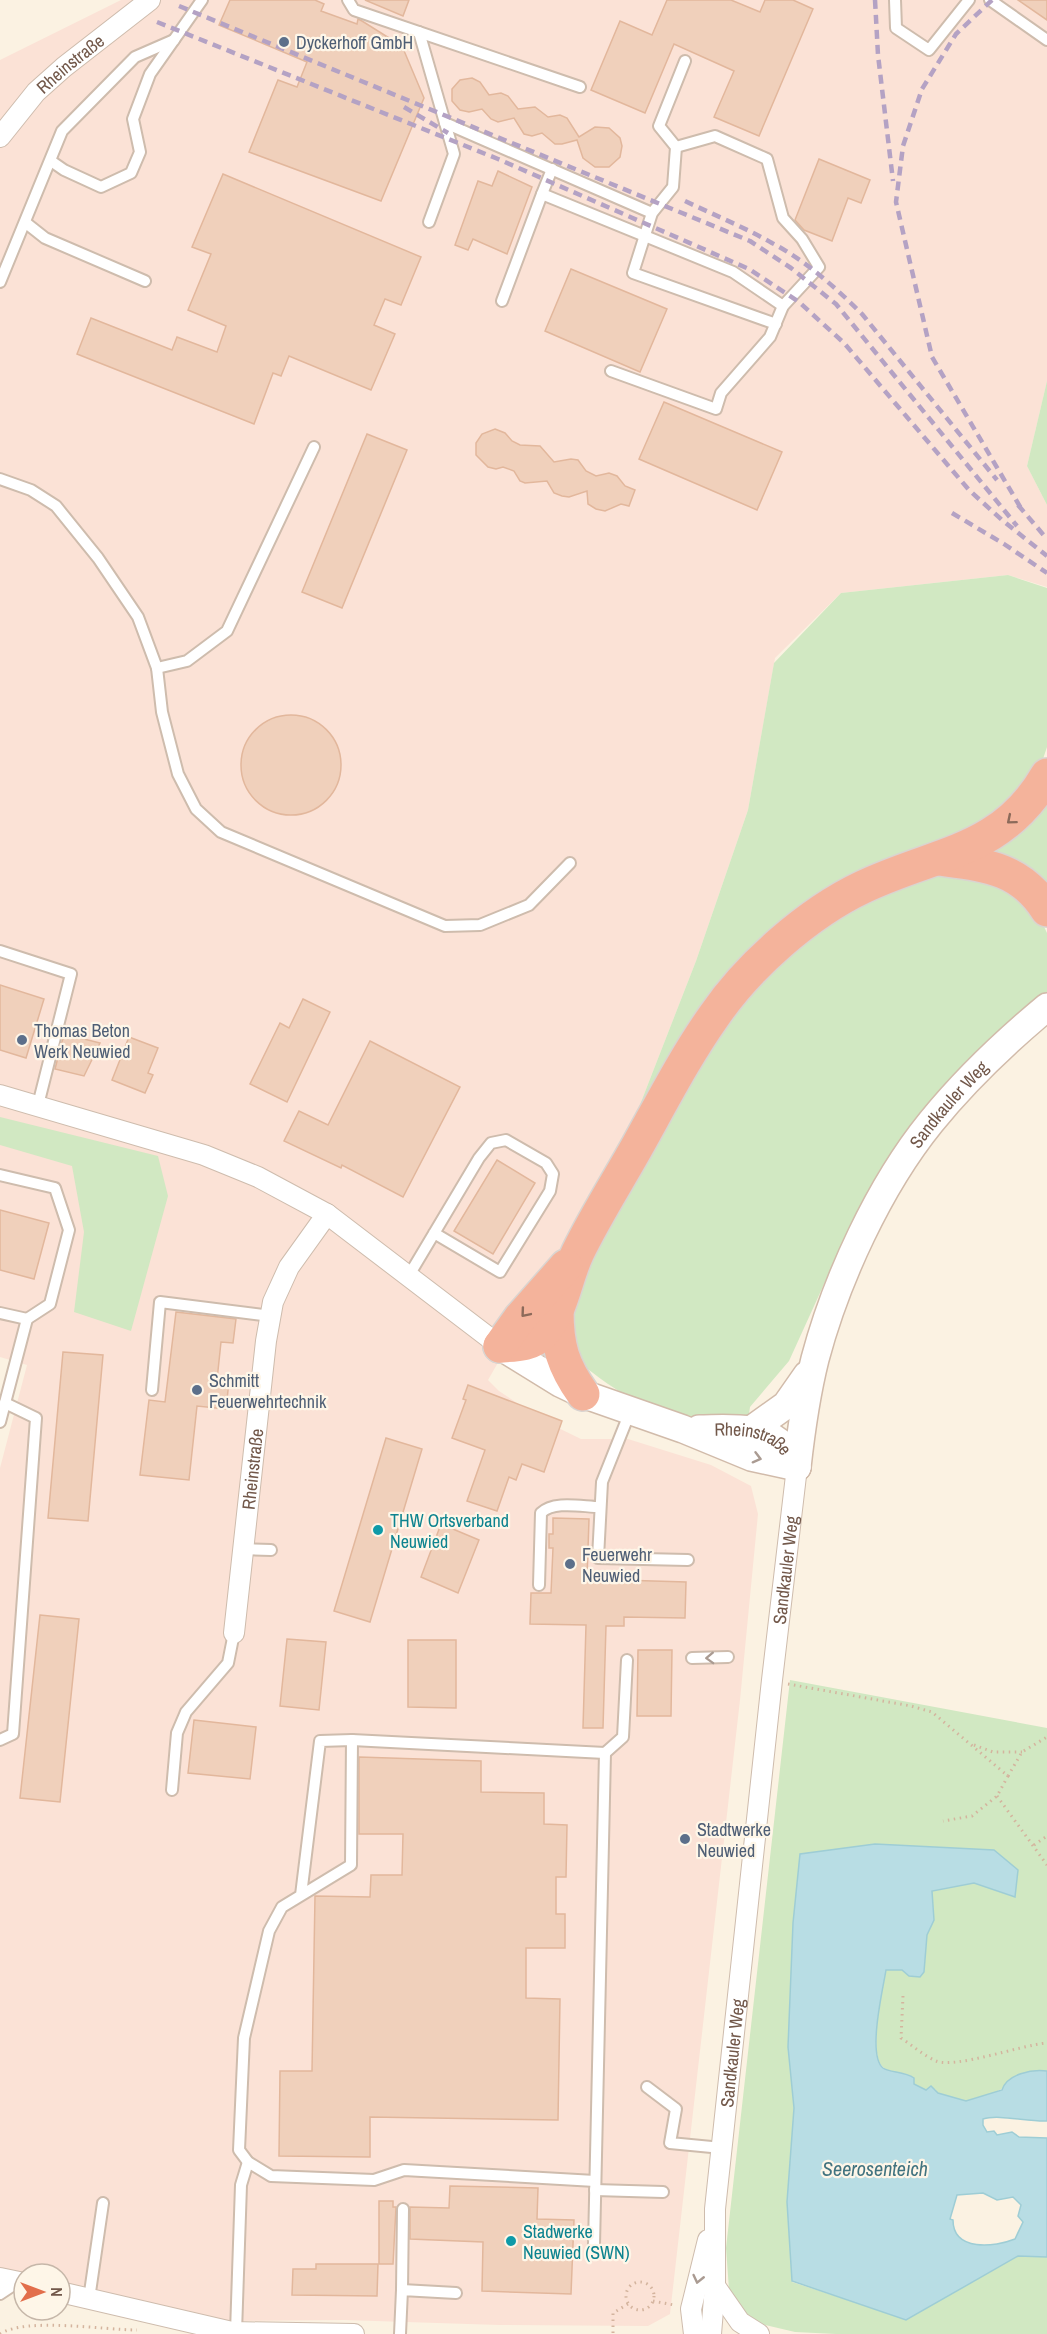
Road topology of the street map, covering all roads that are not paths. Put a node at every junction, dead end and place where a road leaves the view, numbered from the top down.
1 (150, 0) edge
2 (202, 0) edge
3 (348, 0) edge
4 (895, 0) edge
5 (969, 0) edge
6 (990, 0) edge
7 (419, 32) junction
8 (174, 40) junction
9 (1047, 40) edge
10 (685, 61) dead end
11 (580, 87) dead end
12 (445, 123) junction
13 (0, 137) edge
14 (676, 147) junction
15 (51, 161) junction
16 (552, 169) junction
17 (542, 194) junction
18 (652, 213) junction
19 (429, 222) dead end
20 (26, 223) junction
21 (645, 237) junction
22 (145, 281) dead end
23 (0, 282) edge
24 (502, 301) dead end
25 (783, 306) junction
26 (776, 324) junction
27 (612, 371) dead end
28 (314, 447) dead end
29 (0, 479) edge
30 (157, 668) junction
31 (1047, 775) edge
32 (939, 859) junction
33 (570, 863) dead end
34 (1047, 910) edge
35 (0, 951) edge
36 (1047, 1007) edge
37 (0, 1095) edge
38 (38, 1105) junction
39 (0, 1175) edge
40 (327, 1214) junction
41 (434, 1233) junction
42 (577, 1253) junction
43 (408, 1277) junction
44 (557, 1311) junction
45 (0, 1313) edge
46 (271, 1316) junction
47 (27, 1319) junction
48 (500, 1346) junction
49 (814, 1361) junction
50 (152, 1390) dead end
51 (583, 1394) junction
52 (5, 1403) junction
53 (630, 1412) junction
54 (0, 1422) edge
55 (683, 1429) junction
56 (752, 1430) junction
57 (797, 1467) junction
58 (600, 1507) junction
59 (243, 1549) junction
60 (271, 1550) dead end
61 (688, 1560) dead end
62 (539, 1585) dead end
63 (234, 1633) joint
64 (728, 1657) dead end
65 (692, 1658) dead end
66 (627, 1660) dead end
67 (0, 1740) edge
68 (352, 1740) junction
69 (605, 1753) junction
70 (172, 1790) dead end
71 (301, 1895) junction
72 (648, 2087) dead end
73 (722, 2148) junction
74 (248, 2162) junction
75 (595, 2186) junction
76 (663, 2192) dead end
77 (103, 2203) dead end
78 (403, 2209) dead end
79 (715, 2209) junction
80 (594, 2245) dead end
81 (12, 2283) edge
82 (715, 2286) junction
83 (402, 2290) junction
84 (456, 2293) dead end
85 (0, 2294) edge
86 (72, 2295) edge
87 (89, 2299) junction
88 (236, 2332) junction
89 (354, 2334) edge
90 (400, 2334) edge
91 (694, 2334) edge
92 (711, 2334) edge
93 (759, 2334) edge

1 - 13 street, Rheinstraße
2 - 8 lane
3 - 7 lane
4 - 5 lane
6 - 9 lane
7 - 11 lane
7 - 12 lane
8 - 15 lane
8 - 15 lane
10 - 14 lane
12 - 16 lane
12 - 19 lane
14 - 18 lane
14 - 25 lane
15 - 20 lane
16 - 17 lane
16 - 18 lane
17 - 21 lane
17 - 24 lane
18 - 21 lane
20 - 22 lane
20 - 23 lane
21 - 25 lane
21 - 26 lane
25 - 26 lane
26 - 27 lane
28 - 30 lane
29 - 30 lane
30 - 33 lane
31 -> 32 highway
32 - 34 highway
32 - 42 highway
35 - 38 lane
36 - 49 street, Sandkauler Weg
37 - 38 street, Rheinstraße
38 - 40 street, Rheinstraße
39 - 47 lane
40 - 43 street, Rheinstraße
40 - 46 street, Rheinstraße
41 - 41 lane
41 - 43 lane
42 - 44 highway
42 -> 48 highway
43 - 48 street, Rheinstraße
44 - 48 highway
44 - 51 highway
45 - 47 lane
46 - 50 lane
46 - 59 street, Rheinstraße
47 - 52 lane
48 - 51 street, Rheinstraße
49 - 56 street
49 - 57 street, Sandkauler Weg
51 - 53 street, Rheinstraße
52 - 54 lane
52 - 67 lane
53 - 55 street, Rheinstraße
53 - 58 lane
55 - 56 street, Rheinstraße
55 -> 57 street, Rheinstraße
56 - 57 street, Rheinstraße
57 - 73 street, Sandkauler Weg
58 - 61 lane
58 - 62 lane
59 - 60 lane
59 - 63 street, Rheinstraße
63 - 70 lane
64 -> 65 lane
66 - 69 lane
68 - 69 lane
68 - 71 lane
68 - 71 lane
69 - 75 lane
71 - 74 lane
72 - 73 lane
73 - 79 street, Sandkauler Weg
74 - 75 lane
74 - 88 lane
75 - 76 lane
75 - 80 lane
77 - 87 lane
78 - 83 lane
79 - 82 street, Sandkauler Weg
79 -> 91 street, Sandkauler Weg
81 - 85 lane
82 - 92 street, Sandkauler Weg
82 - 93 street
83 - 84 lane
83 - 90 lane
86 - 87 street
87 - 88 street
88 - 89 street

